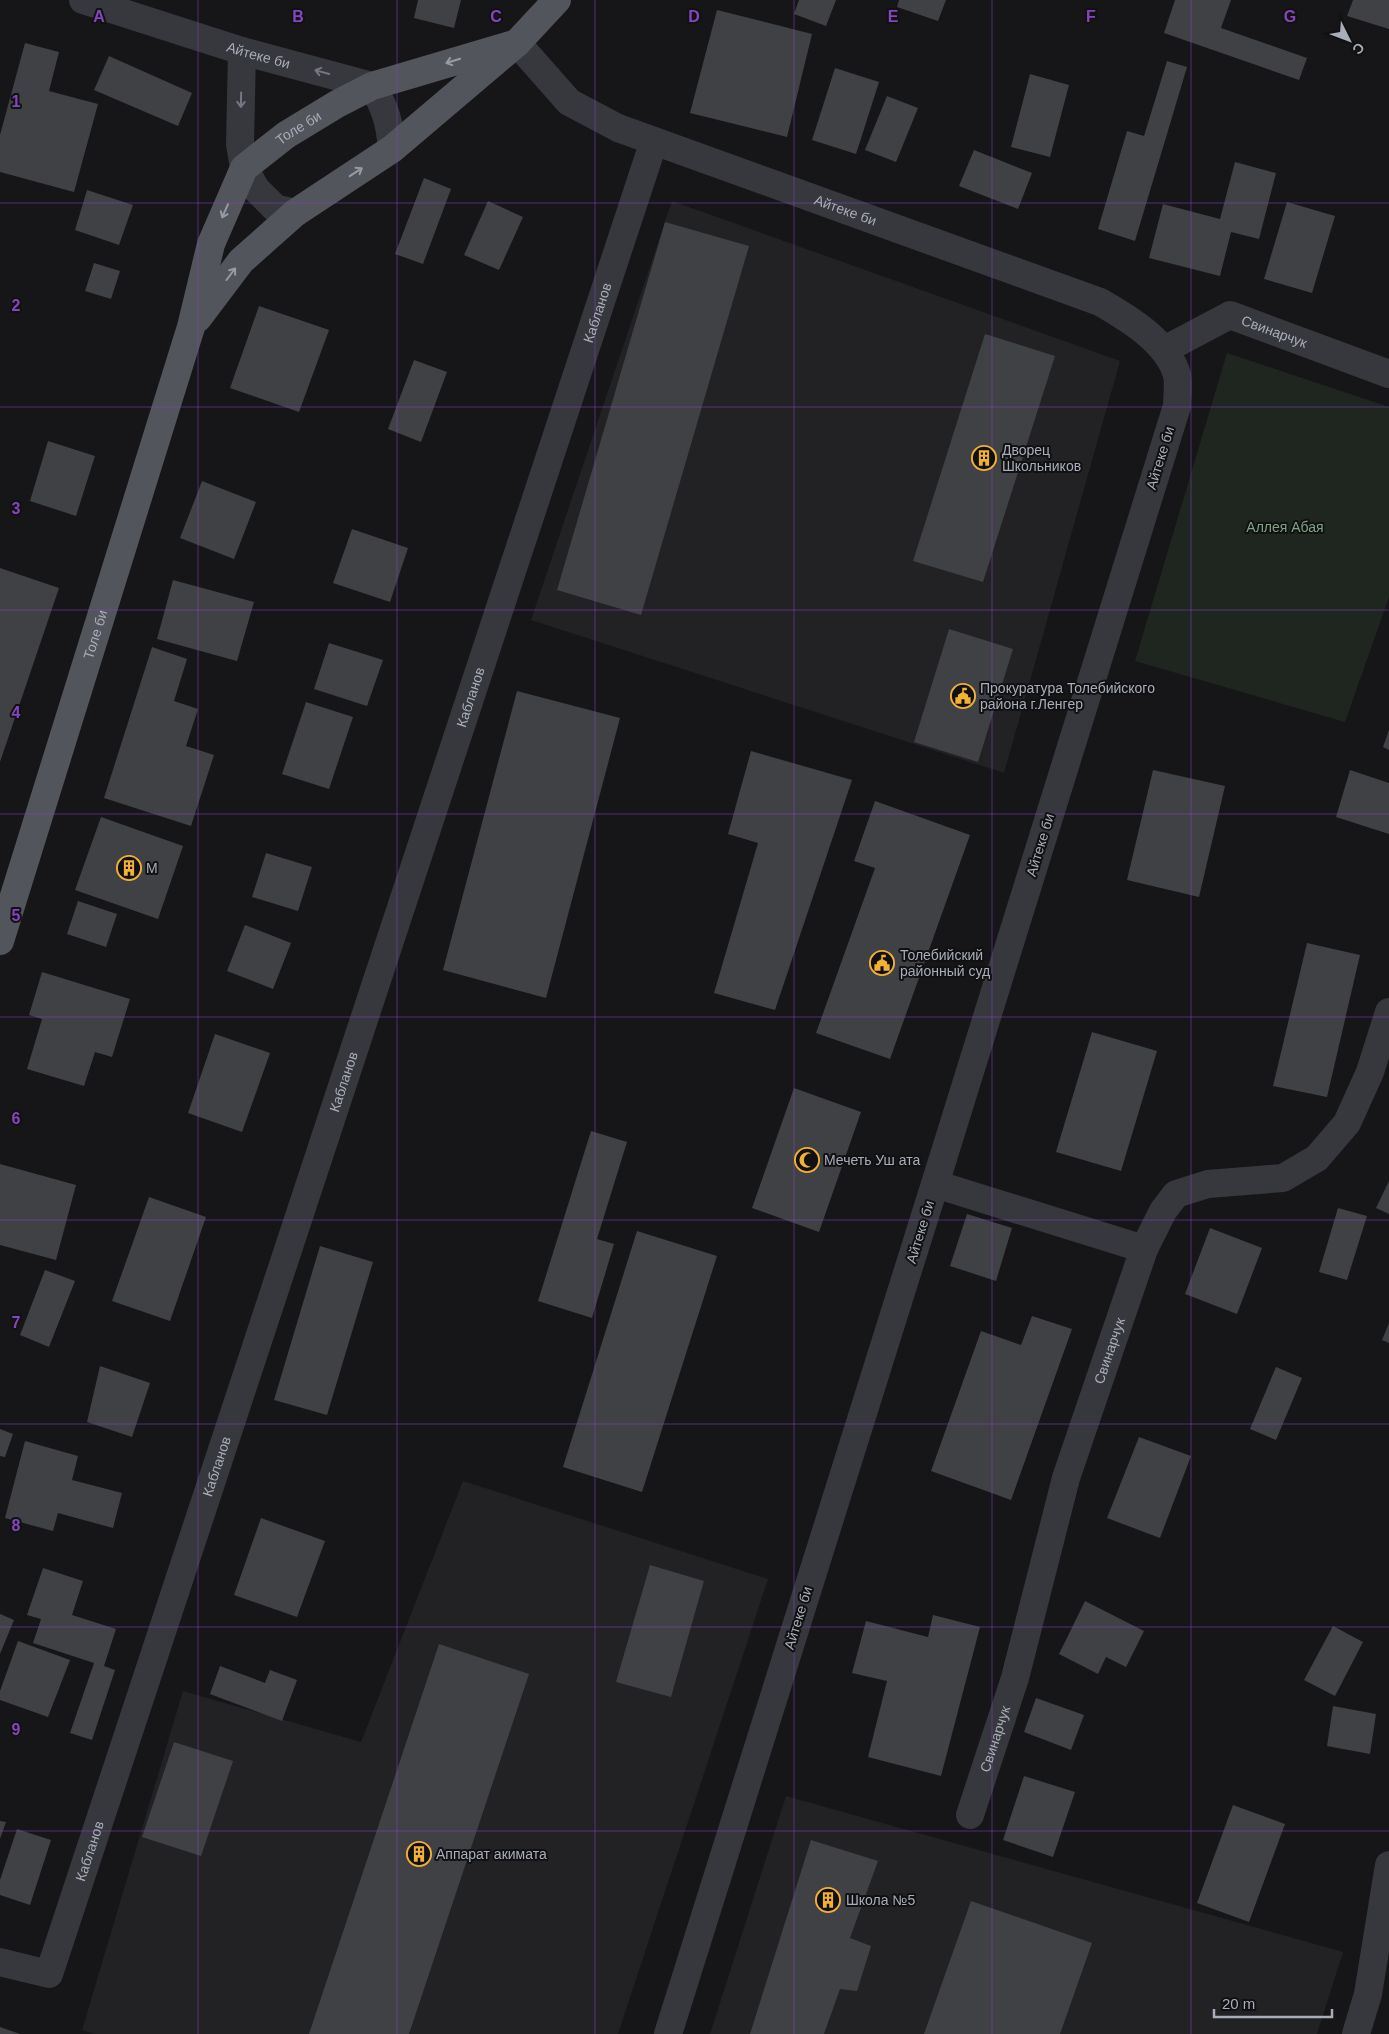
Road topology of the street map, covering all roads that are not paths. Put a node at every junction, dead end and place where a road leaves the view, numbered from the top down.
1 (83, 0) edge
2 (557, 0) edge
3 (517, 42) junction
4 (242, 51) junction
5 (372, 86) junction
6 (654, 141) junction
7 (392, 149) junction
8 (244, 168) junction
9 (295, 213) junction
10 (191, 327) junction
11 (1164, 350) junction
12 (1389, 374) edge
13 (0, 941) edge
14 (1389, 1012) edge
15 (935, 1184) junction
16 (1144, 1249) junction
17 (970, 1815) dead end
18 (1389, 1865) edge
19 (0, 1962) edge
20 (668, 2034) edge
21 (1356, 2034) edge

1 - 4 street, Айтеке би
2 - 3 main road, Толе би
3 -> 5 main road, Толе би
3 - 6 street, Айтеке би
3 - 7 main road, Толе би
5 -> 4 street, Айтеке би
4 -> 8 street
5 - 7 street
5 - 8 main road, Толе би
6 - 11 street, Айтеке би
6 - 19 street, Кабланов
9 -> 7 main road, Толе би
8 - 9 street
8 -> 10 main road, Толе би
10 -> 9 main road, Толе би
10 - 13 main road, Толе би
11 - 12 street, Свинарчук
11 - 15 street, Айтеке би
14 - 16 street, Свинарчук
15 - 16 street
15 - 20 street, Айтеке би
16 - 17 street, Свинарчук
18 - 21 street

